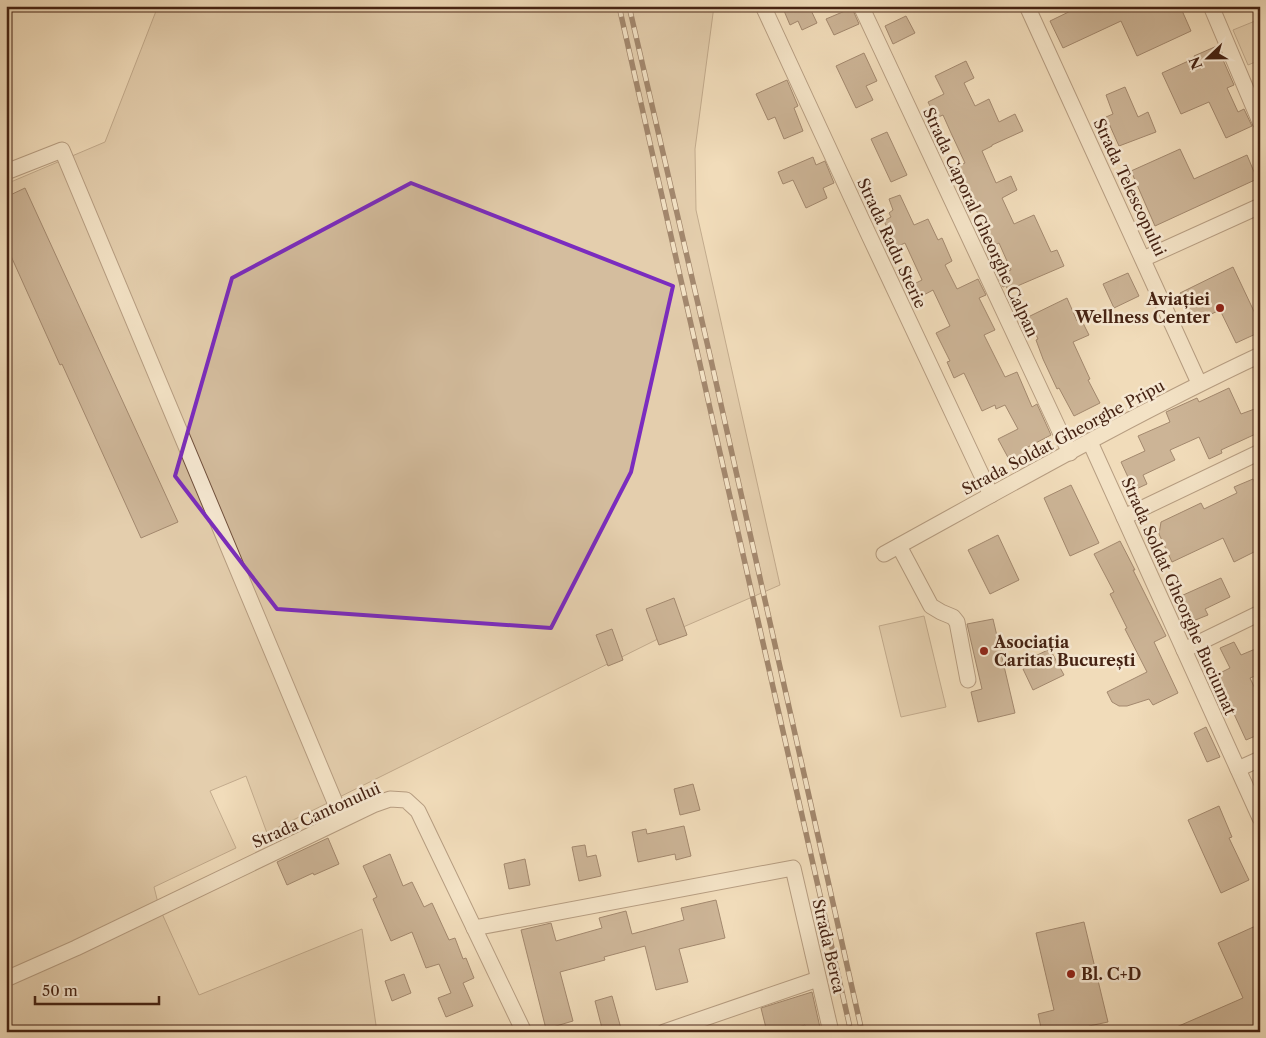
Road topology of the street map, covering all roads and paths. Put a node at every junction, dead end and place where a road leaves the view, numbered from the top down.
1 (763, 6) edge
2 (861, 6) edge
3 (1027, 6) edge
4 (1211, 6) edge
5 (1260, 122) edge
6 (6, 172) edge
7 (1260, 206) edge
8 (1143, 259) junction
9 (1260, 355) edge
10 (1199, 383) junction
11 (1090, 442) junction
12 (1260, 452) edge
13 (1070, 453) junction
14 (992, 495) junction
15 (1124, 517) junction
16 (899, 546) junction
17 (884, 554) dead end
18 (1260, 613) edge
19 (1184, 650) junction
20 (968, 680) dead end
21 (1260, 759) edge
22 (1238, 769) junction
23 (1260, 818) edge
24 (342, 820) junction
25 (474, 928) junction
26 (6, 979) edge
27 (818, 979) junction
28 (524, 1032) edge
29 (664, 1032) edge
30 (831, 1032) edge

1 - 14 street, Strada Radu Sterie
2 - 13 street, Strada Caporal Gheorghe Calpan
3 - 8 street, Strada Telescopului
4 - 5 street
6 - 24 street
7 - 8 street
8 - 10 street, Strada Telescopului
9 - 10 street, Strada Soldat Gheorghe Pripu
10 - 11 street, Strada Soldat Gheorghe Pripu
11 - 13 street, Strada Soldat Gheorghe Pripu
11 - 15 street, Strada Soldat Gheorghe Buciumat
12 - 15 street
13 - 14 street, Strada Soldat Gheorghe Pripu
14 - 16 street, Strada Soldat Gheorghe Pripu
15 - 19 street, Strada Soldat Gheorghe Buciumat
16 - 17 street, Strada Soldat Gheorghe Pripu
16 - 20 street
18 - 19 street
19 - 22 street, Strada Soldat Gheorghe Buciumat
21 - 22 street
22 - 23 street, Strada Soldat Gheorghe Buciumat
24 - 25 street, Strada Cantonului
24 - 26 street, Strada Cantonului
25 - 27 street, Strada Berca
25 - 28 street, Strada Cantonului
27 - 29 street
27 - 30 street, Strada Berca

